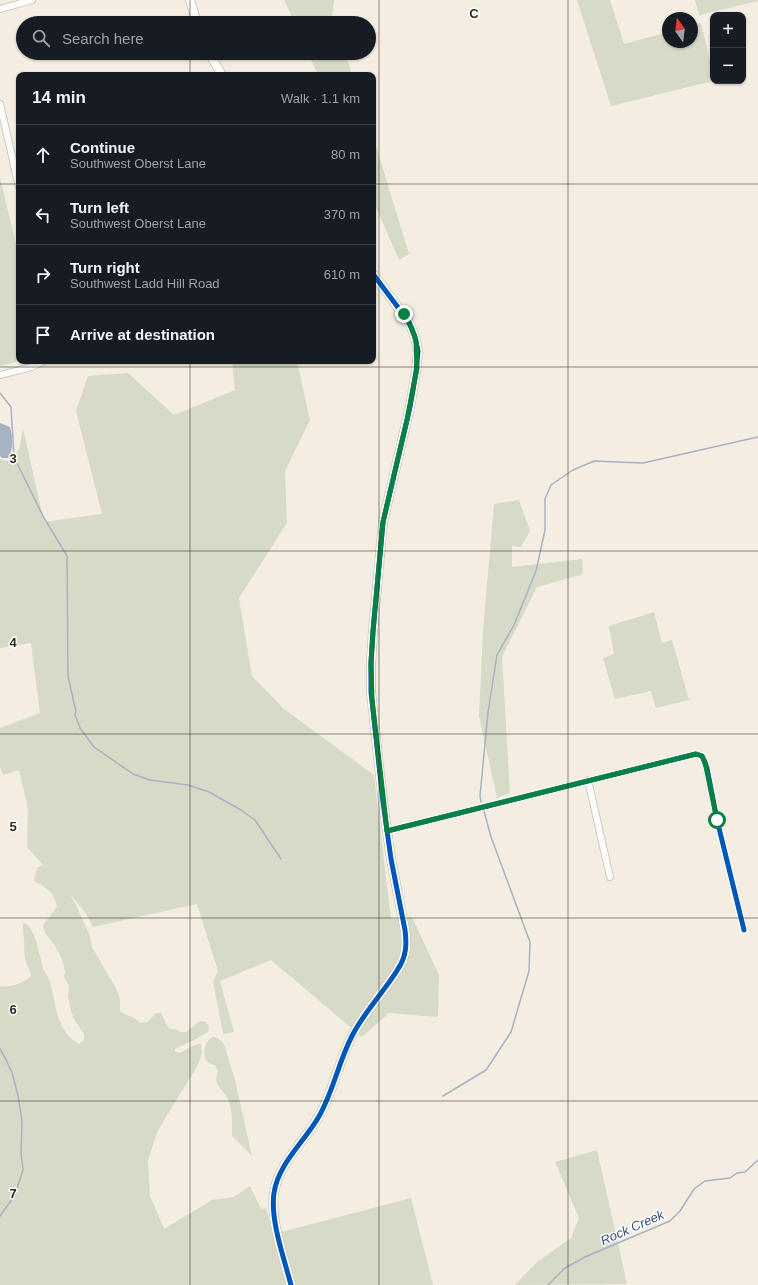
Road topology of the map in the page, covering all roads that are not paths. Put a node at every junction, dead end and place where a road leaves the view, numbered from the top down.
1 (32, 0) edge
2 (190, 0) edge
3 (0, 8) edge
4 (195, 16) edge
5 (213, 60) edge
6 (220, 72) edge
7 (0, 104) edge
8 (16, 174) edge
9 (376, 278) edge
10 (38, 364) edge
11 (0, 376) edge
12 (588, 780) junction
13 (387, 831) junction
14 (610, 878) dead end
15 (744, 930) dead end
16 (291, 1285) edge

1 - 3 street
2 - 4 street
5 - 6 street
7 - 8 street
9 - 13 street
10 - 11 street
12 - 13 street
12 - 14 street
12 - 15 street
13 - 16 street

